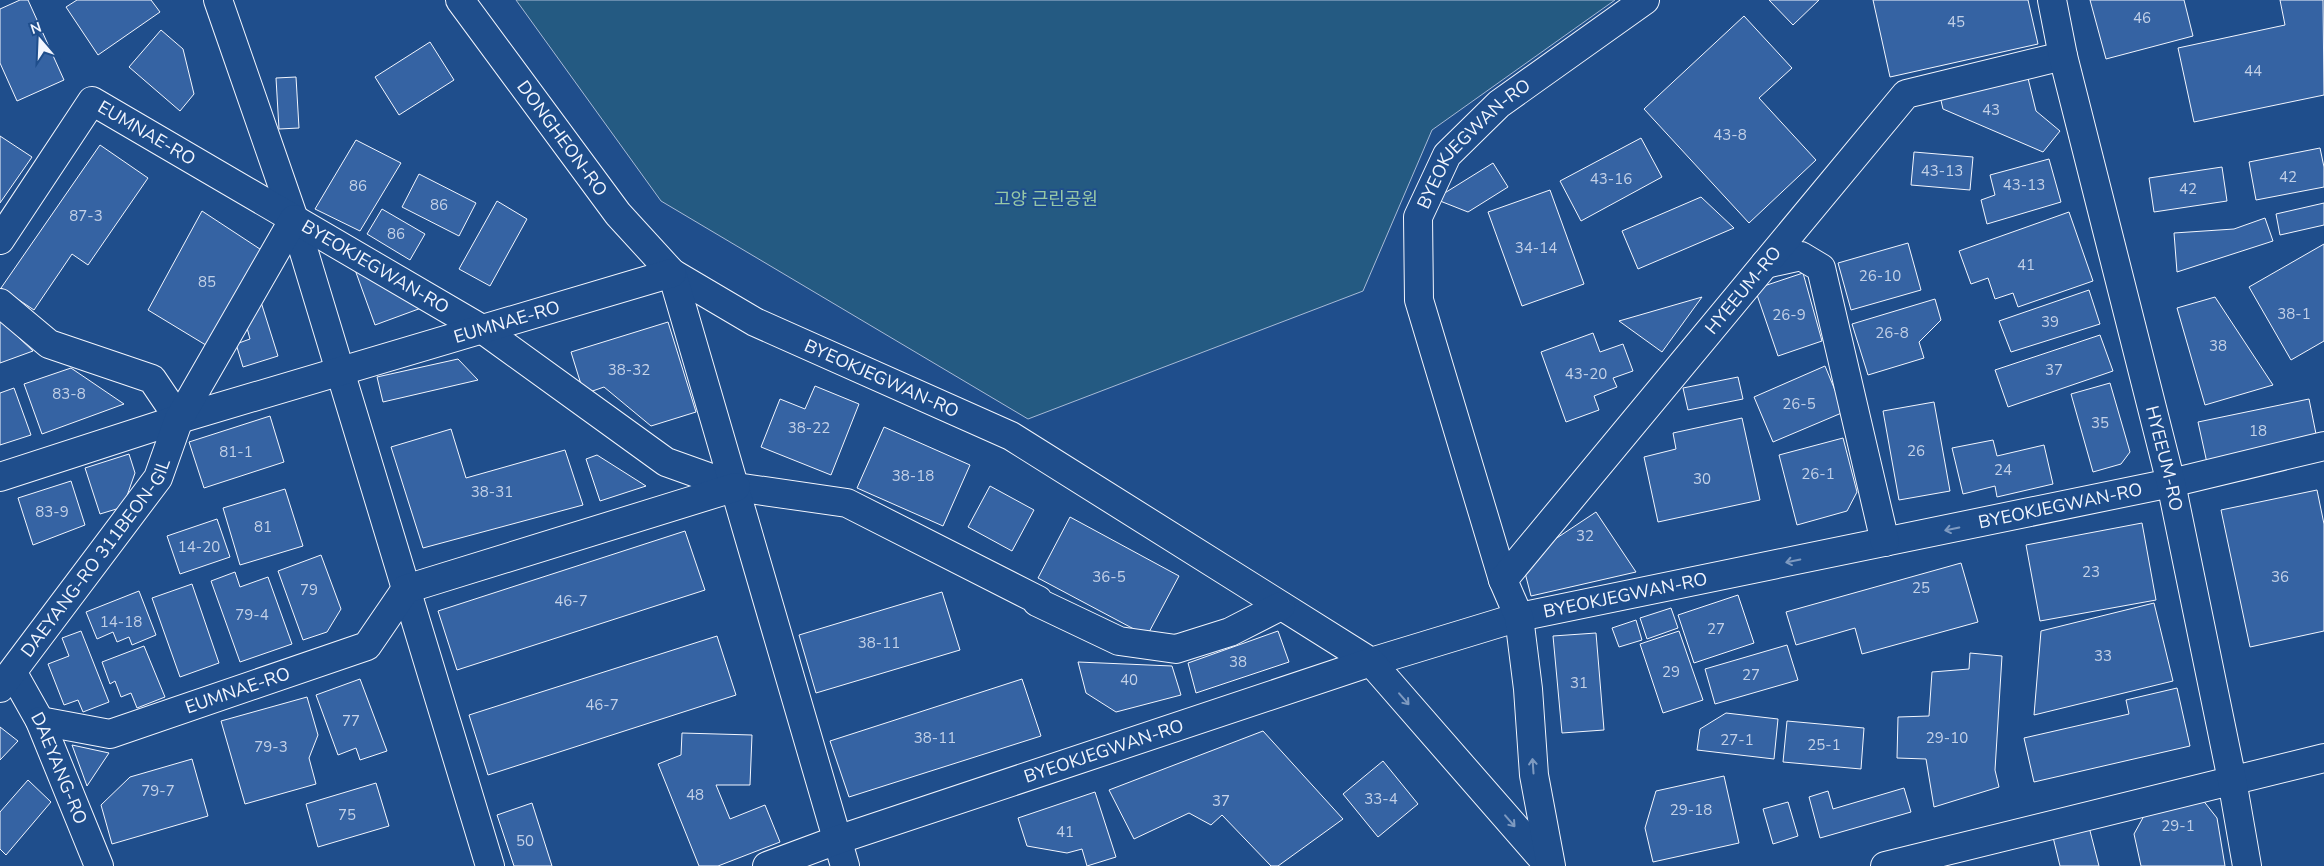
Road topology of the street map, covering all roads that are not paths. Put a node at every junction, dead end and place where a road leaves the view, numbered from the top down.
1 (218, 0) edge
2 (460, 0) edge
3 (1645, 0) edge
4 (2052, 0) edge
5 (2063, 56) junction
6 (294, 219) junction
7 (0, 240) edge
8 (1765, 264) junction
9 (672, 273) junction
10 (0, 303) edge
11 (482, 329) junction
12 (341, 370) junction
13 (179, 419) junction
14 (2324, 446) edge
15 (0, 478) edge
16 (2171, 483) junction
17 (736, 487) junction
18 (1885, 542) junction
19 (1503, 580) junction
20 (406, 589) junction
21 (1281, 606) junction
22 (1519, 617) junction
23 (1372, 662) junction
24 (6, 681) edge
25 (40, 721) junction
26 (2324, 758) edge
27 (2232, 780) junction
28 (836, 840) junction
29 (99, 866) edge
30 (490, 866) edge
31 (768, 866) edge
32 (845, 866) edge
33 (1550, 866) edge
34 (1885, 866) edge
35 (2247, 866) edge

1 - 6 street
2 - 9 street, DONGHEON-RO
3 - 19 street, BYEOKJEGWAN-RO
4 - 5 street, HYEEUM-RO
5 - 8 street, HYEEUM-RO
5 - 16 street, HYEEUM-RO
6 - 7 street, EUMNAE-RO
6 - 11 street, BYEOKJEGWAN-RO
6 - 12 street
6 - 13 street, DAEYANG-RO 311BEON-GIL
8 - 18 street
8 - 19 street, HYEEUM-RO
9 - 11 street, EUMNAE-RO
9 - 17 street
9 - 21 street, BYEOKJEGWAN-RO
10 - 13 street
11 - 12 street, EUMNAE-RO
11 - 17 street, BYEOKJEGWAN-RO
12 - 13 street, EUMNAE-RO
12 - 20 street
13 - 15 street, EUMNAE-RO
13 - 24 street, DAEYANG-RO 311BEON-GIL
14 - 16 street, BYEOKJEGWAN-RO
16 -> 18 street, BYEOKJEGWAN-RO
16 - 27 street, HYEEUM-RO
17 - 20 street
17 - 21 street, BYEOKJEGWAN-RO
17 - 28 street
18 -> 22 street, BYEOKJEGWAN-RO
19 - 22 street
20 - 25 street, EUMNAE-RO
20 - 30 street
21 - 23 street, BYEOKJEGWAN-RO
22 - 23 street, BYEOKJEGWAN-RO
33 -> 22 street
23 - 28 street, BYEOKJEGWAN-RO
23 -> 33 street, BYEOKJEGWAN-RO
24 - 25 street, DAEYANG-RO
25 - 29 street, DAEYANG-RO
26 - 27 street
27 - 34 street
27 - 35 street, HYEEUM-RO
28 - 31 street, BYEOKJEGWAN-RO
28 - 32 street

